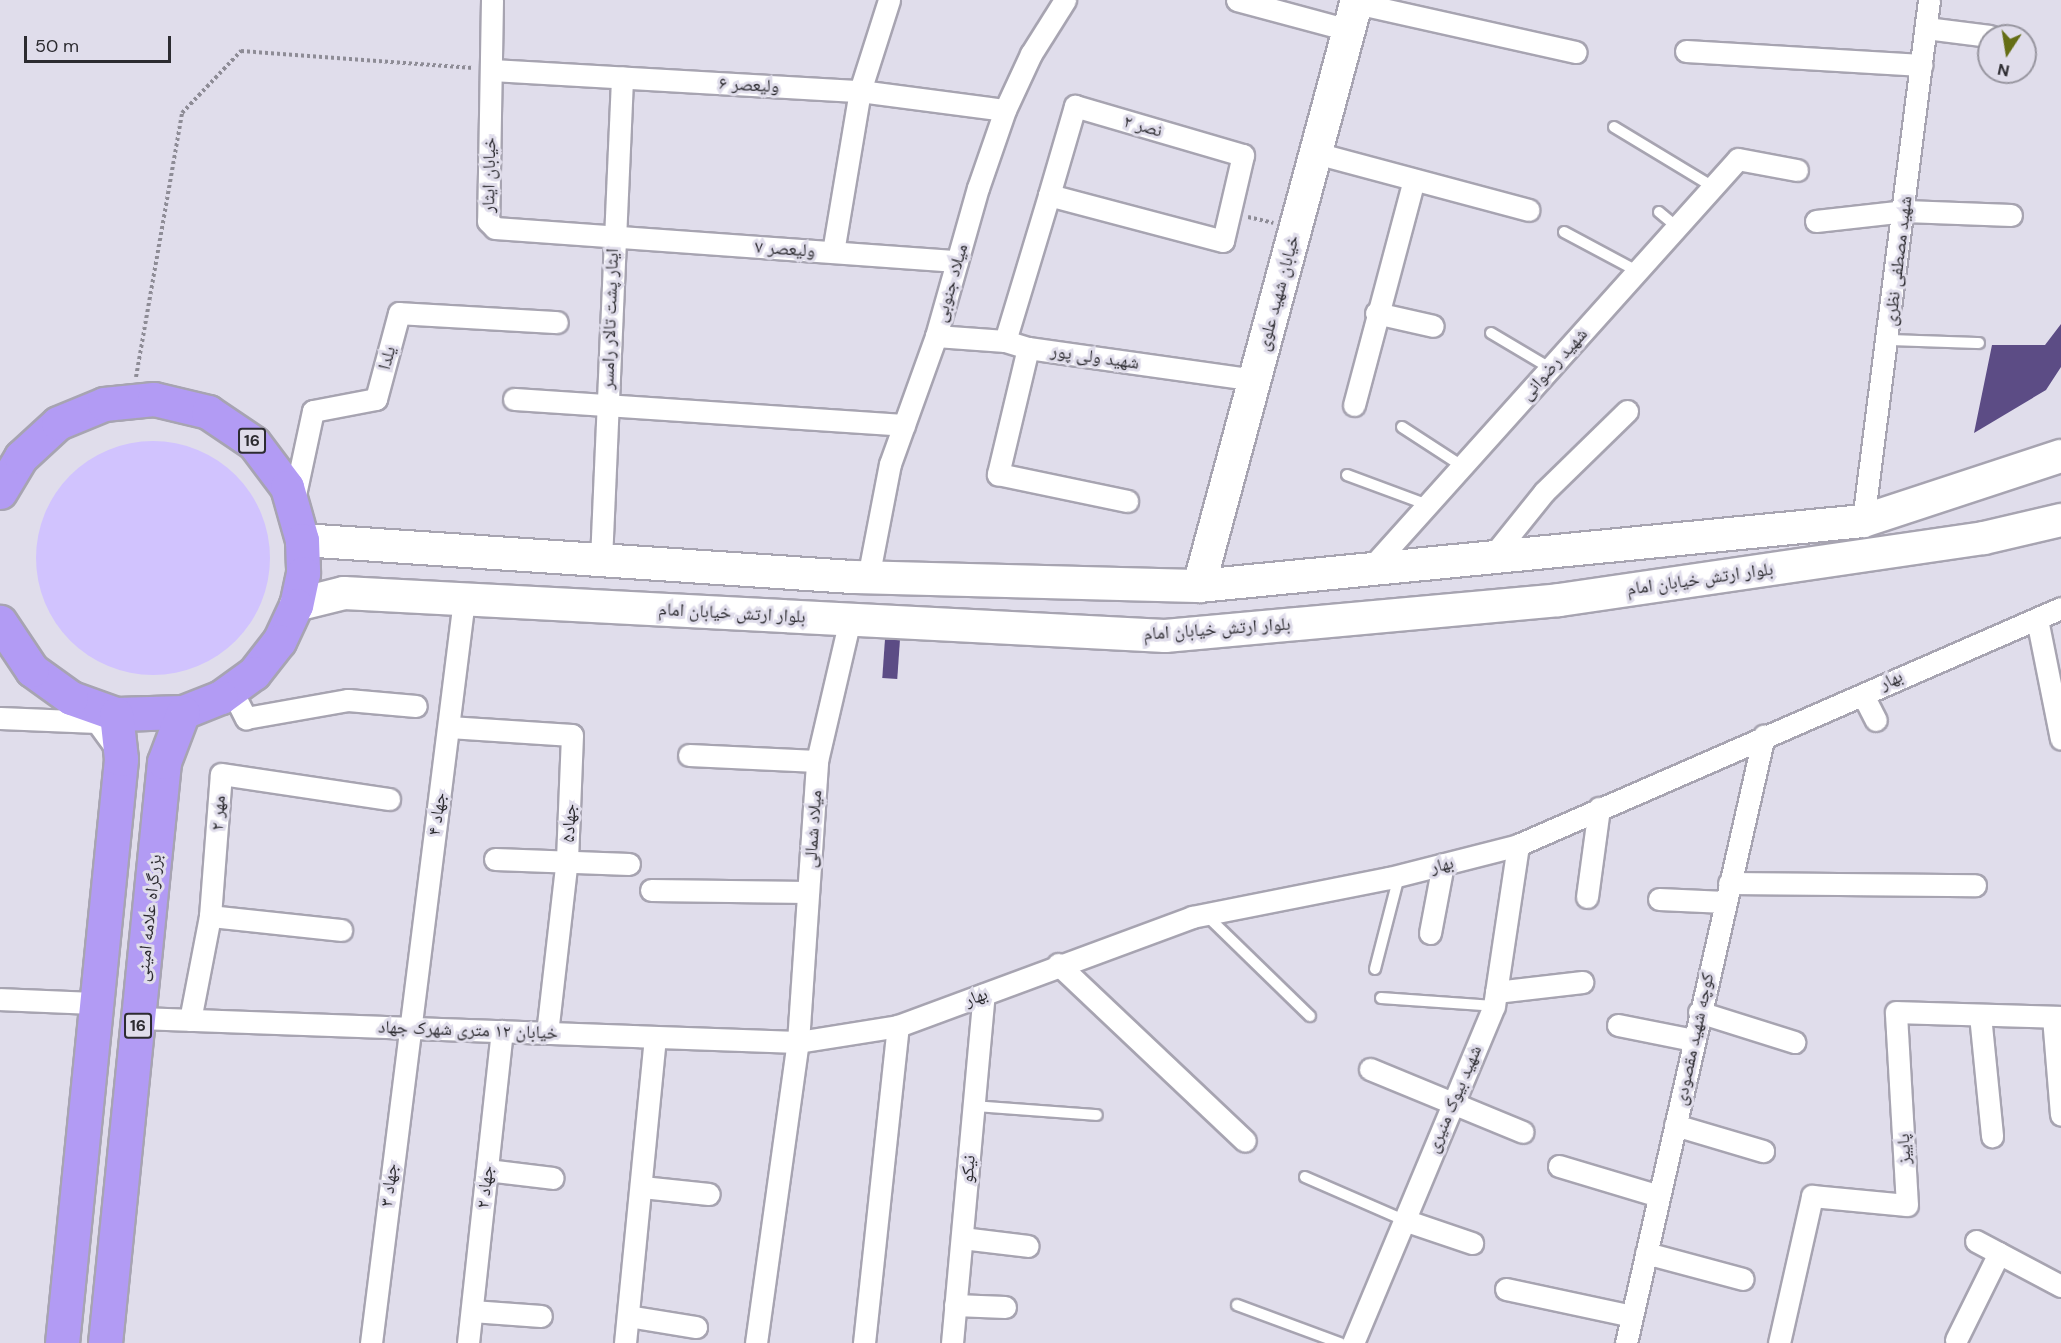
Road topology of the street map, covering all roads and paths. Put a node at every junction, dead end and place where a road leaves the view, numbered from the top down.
1 (492, 0) edge
2 (889, 0) edge
3 (1065, 0) edge
4 (1237, 0) edge
5 (1929, 0) edge
6 (1354, 11) edge
7 (1926, 28) junction
8 (1977, 34) edge
9 (1686, 51) dead end
10 (1576, 52) dead end
11 (1922, 65) junction
12 (492, 70) junction
13 (622, 77) junction
14 (860, 91) junction
15 (1005, 110) junction
16 (1614, 127) dead end
17 (1316, 153) junction
18 (1797, 170) dead end
19 (1414, 180) junction
20 (1713, 187) junction
21 (1049, 195) junction
22 (1528, 210) dead end
23 (1230, 212) junction
24 (1659, 212) dead end
25 (1905, 212) junction
26 (2011, 215) dead end
27 (1816, 221) dead end
28 (1677, 227) junction
29 (1295, 228) junction
30 (1564, 232) dead end
31 (613, 236) junction
32 (833, 252) junction
33 (957, 261) junction
34 (1637, 271) junction
35 (1376, 313) junction
36 (557, 322) dead end
37 (1433, 326) dead end
38 (1491, 333) dead end
39 (936, 336) junction
40 (1888, 340) junction
41 (1005, 341) junction
42 (1979, 343) dead end
43 (1028, 348) junction
44 (1550, 368) junction
45 (1255, 380) junction
46 (514, 399) dead end
47 (132, 401) junction
48 (1354, 405) dead end
49 (607, 406) junction
50 (1627, 411) dead end
51 (904, 425) junction
52 (1402, 427) dead end
53 (2061, 456) edge
54 (1462, 466) junction
55 (1347, 475) dead end
56 (0, 492) edge
57 (1126, 501) dead end
58 (1428, 505) junction
59 (293, 507) junction
60 (2061, 520) edge
61 (1863, 521) junction
62 (302, 540) junction
63 (367, 544) junction
64 (1491, 558) junction
65 (601, 560) junction
66 (1369, 570) junction
67 (868, 578) junction
68 (1199, 586) junction
69 (357, 594) junction
70 (464, 599) junction
71 (296, 605) junction
72 (2061, 608) edge
73 (850, 618) junction
74 (2037, 619) junction
75 (0, 622) edge
76 (231, 689) junction
77 (1863, 694) junction
78 (416, 706) dead end
79 (183, 712) junction
80 (116, 714) junction
81 (0, 718) edge
82 (1876, 720) dead end
83 (449, 727) junction
84 (1764, 735) junction
85 (2061, 740) edge
86 (689, 755) dead end
87 (121, 756) junction
88 (817, 761) junction
89 (164, 762) junction
90 (388, 799) dead end
91 (1599, 808) junction
92 (1518, 845) junction
93 (567, 858) junction
94 (495, 859) dead end
95 (629, 864) dead end
96 (1443, 864) junction
97 (1399, 876) junction
98 (1975, 885) dead end
99 (651, 890) dead end
100 (808, 892) junction
101 (1727, 893) junction
102 (1587, 897) dead end
103 (1659, 899) dead end
104 (1206, 914) junction
105 (210, 916) junction
106 (341, 930) dead end
107 (1430, 933) dead end
108 (1058, 964) junction
109 (1375, 969) dead end
110 (1582, 982) dead end
111 (984, 994) junction
112 (1381, 998) dead end
113 (0, 999) edge
114 (1495, 999) junction
115 (95, 1003) junction
116 (1699, 1012) junction
117 (1980, 1015) junction
118 (1310, 1016) dead end
119 (2057, 1017) edge
120 (139, 1018) junction
121 (190, 1020) junction
122 (1618, 1025) dead end
123 (898, 1026) junction
124 (408, 1028) junction
125 (502, 1031) junction
126 (547, 1033) junction
127 (655, 1037) junction
128 (1693, 1041) junction
129 (798, 1042) junction
130 (1794, 1042) dead end
131 (1370, 1069) dead end
132 (1453, 1103) junction
133 (974, 1106) junction
134 (1097, 1115) dead end
135 (2061, 1115) edge
136 (1675, 1125) junction
137 (1523, 1132) dead end
138 (1992, 1136) dead end
139 (1245, 1141) dead end
140 (1763, 1151) dead end
141 (1559, 1166) dead end
142 (487, 1170) junction
143 (1305, 1177) dead end
144 (553, 1178) dead end
145 (642, 1187) junction
146 (709, 1194) dead end
147 (1659, 1196) junction
148 (1404, 1220) junction
149 (962, 1238) junction
150 (1976, 1241) dead end
151 (1472, 1243) dead end
152 (1028, 1246) dead end
153 (1646, 1253) junction
154 (1999, 1253) junction
155 (1743, 1279) dead end
156 (2061, 1286) edge
157 (1506, 1289) dead end
158 (955, 1305) junction
159 (1237, 1305) dead end
160 (1005, 1307) dead end
161 (471, 1311) junction
162 (541, 1316) dead end
163 (628, 1316) junction
164 (1632, 1316) junction
165 (696, 1327) dead end
166 (1956, 1340) dead end
167 (62, 1343) edge
168 (105, 1343) edge
169 (371, 1343) edge
170 (468, 1343) edge
171 (625, 1343) edge
172 (756, 1343) edge
173 (864, 1343) edge
174 (952, 1343) edge
175 (1341, 1343) edge
176 (1353, 1343) edge
177 (1626, 1343) edge
178 (1779, 1343) edge

1 - 12 street, خیابان ایثار
2 - 14 street
3 - 15 street, میلاد جنوبی
4 - 6 street
5 - 7 street, شهید مصطفی نظری
6 - 10 street
6 - 17 main road, خیابان شهید علوی
7 - 8 street
7 - 11 street, شهید مصطفی نظری
9 - 11 street
11 - 25 street, شهید مصطفی نظری
12 - 13 street, ولیعصر ۶
12 - 31 street, خیابان ایثار
12 - 47 path
13 - 14 street, ولیعصر ۶
13 - 31 street, ایثار پشت تالار رامسر
14 - 15 street, ولیعصر ۶
14 - 32 street
15 - 33 street, میلاد جنوبی
16 - 20 lane
17 - 19 street
17 - 29 main road, خیابان شهید علوی
18 - 20 street, شهید رضوانی
19 - 22 street
19 - 35 street
20 - 28 street, شهید رضوانی
21 - 23 street, نصر ۲
21 - 23 street, نصر ۲
21 - 41 street, نصر ۲
23 - 29 path
24 - 28 lane
25 - 26 street
25 - 27 street
25 - 40 street, شهید مصطفی نظری
28 - 34 street, شهید رضوانی
29 - 45 main road, خیابان شهید علوی
30 - 34 lane
31 - 32 street, ولیعصر ۷
31 - 49 street, ایثار پشت تالار رامسر
32 - 33 street, ولیعصر ۷
33 - 39 street, میلاد جنوبی
34 - 44 street, شهید رضوانی
35 - 37 street
35 - 48 street
36 - 59 street, یلدا
38 - 44 lane
39 - 41 street, شهید ولی پور
39 - 51 street, میلاد جنوبی
40 - 42 lane
40 - 61 street, شهید مصطفی نظری
41 - 43 street, شهید ولی پور
43 - 45 street, شهید ولی پور
43 - 57 street
44 - 54 street, شهید رضوانی
45 - 68 main road, خیابان شهید علوی
46 - 49 street
47 - 56 highway, 16
47 - 59 highway, 16
49 - 51 street
49 - 65 street, ایثار پشت تالار رامسر
50 - 64 street
51 - 67 street, میلاد جنوبی
52 - 54 lane
53 - 61 main road
54 - 58 street, شهید رضوانی
55 - 58 lane
58 - 66 street, شهید رضوانی
59 - 62 highway, 16
60 - 73 main road, بلوار ارتش خیابان امام
61 - 64 main road
62 - 63 main road
62 - 71 highway, 16
63 - 65 main road
63 - 69 main road
64 - 66 main road
65 - 67 main road
66 - 68 main road
67 - 68 main road
69 - 70 main road, بلوار ارتش خیابان امام
69 - 71 main road, بلوار ارتش خیابان امام
70 - 73 main road, بلوار ارتش خیابان امام
70 - 83 street, جهاد ۴
71 - 76 highway, 16
72 - 74 street, بهار
73 - 88 street, میلاد شمالی
74 - 77 street, بهار
74 - 85 street
75 - 80 highway, 16
76 - 78 street
76 - 79 highway, 16
77 - 82 street
77 - 84 street, بهار
79 - 80 highway, 16
79 - 89 highway, بزرگراه علامه امینی / 16
80 - 87 highway
81 - 87 street
83 - 93 street, جهاد۵
83 - 124 street, جهاد ۴
84 - 91 street, بهار
84 - 101 street, کوچه شهید مقصودی
86 - 88 street
87 - 89 highway
87 - 115 highway
88 - 100 street, میلاد شمالی
89 - 120 highway, بزرگراه علامه امینی / 16
90 - 105 street, مهر ۲
91 - 92 street, بهار
91 - 102 street
92 - 96 street, بهار
92 - 114 street, شهید بیوک منیری
93 - 94 street
93 - 95 street
93 - 126 street, جهاد۵
96 - 97 street, بهار
96 - 107 street
97 - 104 street, بهار
97 - 109 lane
98 - 101 street
99 - 100 street
100 - 129 street, میلاد شمالی
101 - 103 street
101 - 116 street, کوچه شهید مقصودی
104 - 108 street, بهار
104 - 118 lane
105 - 106 street
105 - 121 street, مهر ۲
108 - 111 street, بهار
108 - 139 street
110 - 114 street
111 - 123 street, بهار
111 - 133 street, نیکو
112 - 114 lane
113 - 115 street
114 - 132 street, شهید بیوک منیری
115 - 167 highway
116 - 128 street, کوچه شهید مقصودی
116 - 130 street
117 - 119 street, پاییز
117 - 138 street
117 - 178 street, پاییز
119 - 135 street
120 - 121 street, خیابان ۱۲ متری شهرک جهاد
120 - 168 highway, بزرگراه علامه امینی / 16
121 - 124 street, خیابان ۱۲ متری شهرک جهاد
122 - 128 street
123 - 129 street, بهار
123 - 173 street
124 - 125 street, خیابان ۱۲ متری شهرک جهاد
124 - 169 street, جهاد ۳
125 - 126 street, خیابان ۱۲ متری شهرک جهاد
125 - 142 street, جهاد ۲
126 - 127 street, خیابان ۱۲ متری شهرک جهاد
127 - 129 street, خیابان ۱۲ متری شهرک جهاد
127 - 145 street
128 - 136 street, کوچه شهید مقصودی
129 - 172 street, میلاد شمالی
131 - 132 street
132 - 137 street
132 - 148 street, شهید بیوک منیری
133 - 134 lane
133 - 149 street, نیکو
136 - 140 street
136 - 147 street, کوچه شهید مقصودی
141 - 147 street
142 - 144 street
142 - 161 street, جهاد ۲
143 - 148 lane
145 - 146 street
145 - 163 street
147 - 153 street, کوچه شهید مقصودی
148 - 151 street
148 - 176 street, شهید بیوک منیری
149 - 152 street
149 - 158 street, نیکو
150 - 154 street
153 - 155 street
153 - 164 street, کوچه شهید مقصودی
154 - 156 street
154 - 166 street
157 - 164 street
158 - 160 street
158 - 174 street, نیکو
159 - 175 lane
161 - 162 street
161 - 170 street, جهاد ۲
163 - 165 street
163 - 171 street
164 - 177 street, کوچه شهید مقصودی

